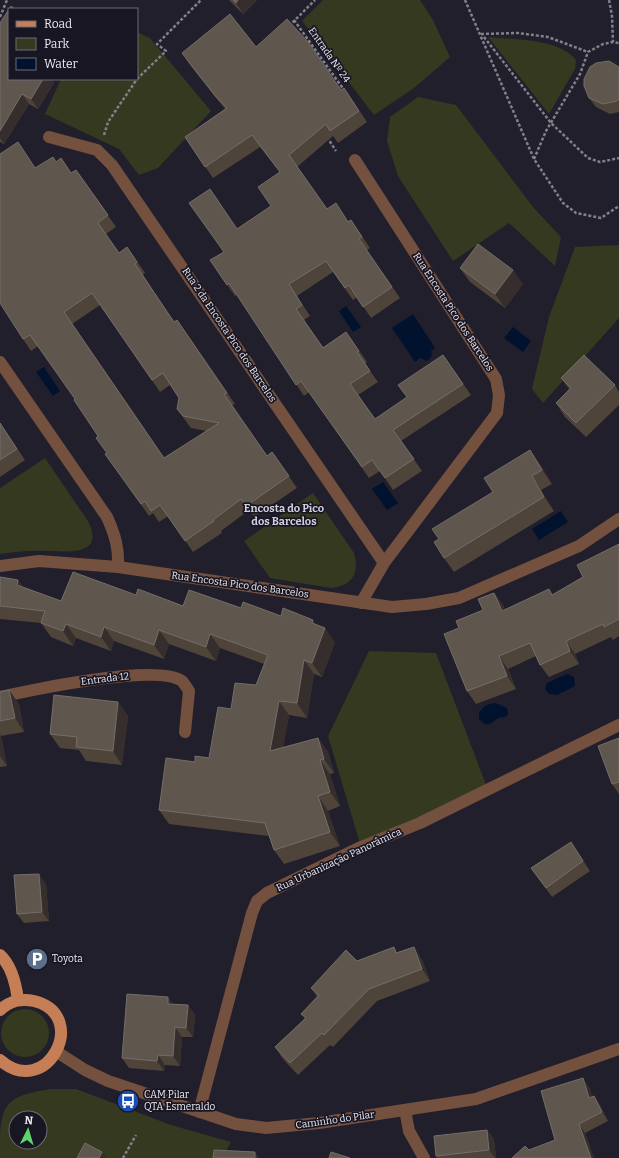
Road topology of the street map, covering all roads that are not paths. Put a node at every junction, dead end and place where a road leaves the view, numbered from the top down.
1 (49, 137) dead end
2 (355, 160) dead end
3 (0, 362) edge
4 (619, 519) edge
5 (384, 563) junction
6 (0, 566) edge
7 (118, 567) junction
8 (361, 603) junction
9 (0, 697) edge
10 (619, 726) edge
11 (185, 732) dead end
12 (0, 954) edge
13 (18, 1000) junction
14 (0, 1010) edge
15 (619, 1049) edge
16 (57, 1052) junction
17 (1, 1065) edge
18 (405, 1110) junction
19 (199, 1112) junction
20 (424, 1158) edge

1 - 5 street, Rua 2 da Encosta Pico dos Barcelos
2 - 5 street, Rua Encosta Pico dos Barcelos
3 - 7 street
4 - 8 street, Rua Encosta Pico dos Barcelos
5 - 8 street, Rua Encosta Pico dos Barcelos
6 - 7 street, Rua Encosta Pico dos Barcelos
7 - 8 street, Rua Encosta Pico dos Barcelos
9 - 11 street, Entrada 12
10 - 19 street, Rua Urbanização Panorâmica
12 - 13 main road
13 - 14 main road
13 - 16 main road
15 - 18 street, Caminho do Pilar
16 - 17 main road
16 - 19 street, Caminho do Pilar
18 - 19 street, Caminho do Pilar
18 - 20 street

